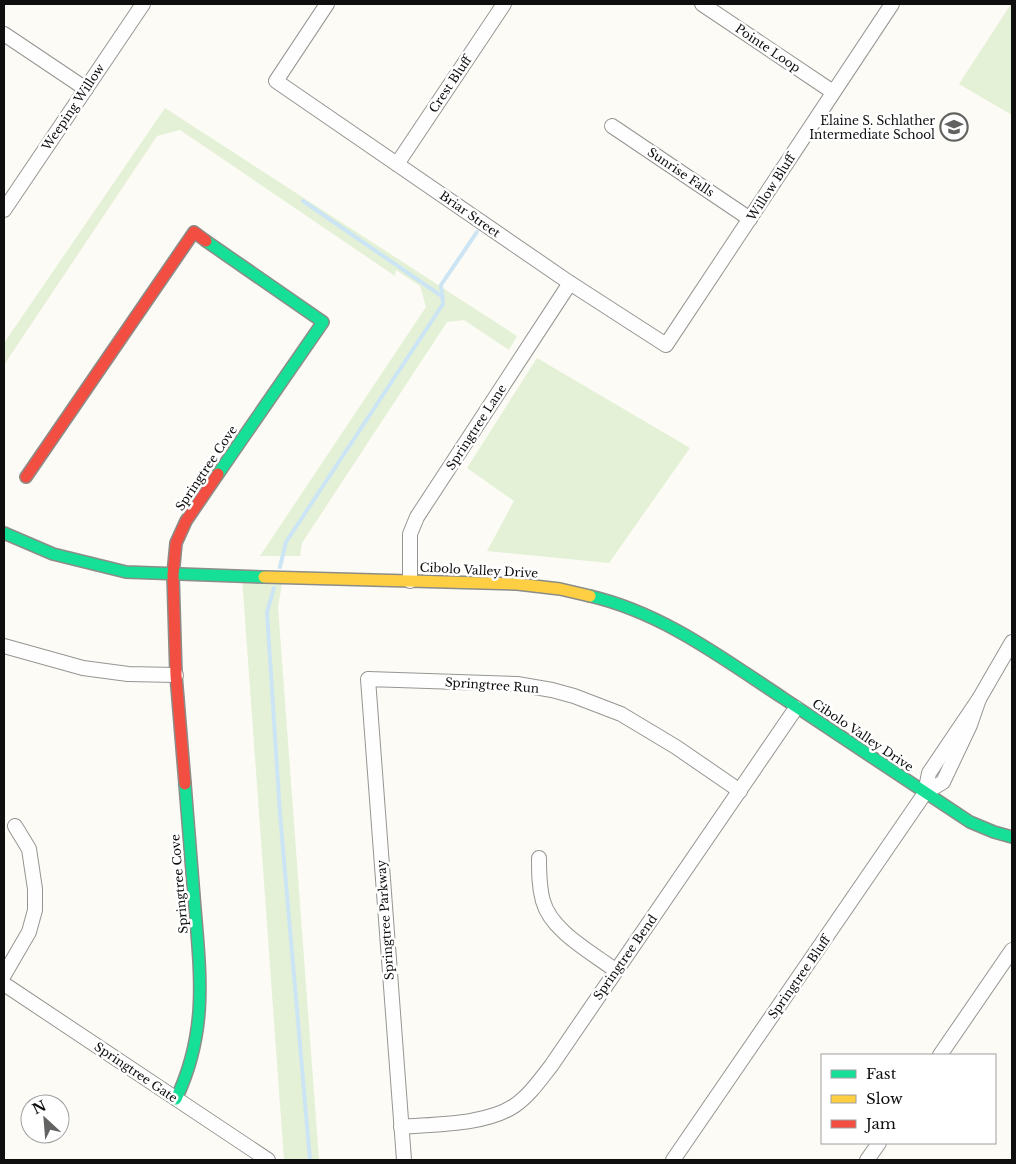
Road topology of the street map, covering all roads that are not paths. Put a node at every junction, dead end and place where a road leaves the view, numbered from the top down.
1 (142, 4) edge
2 (327, 4) edge
3 (504, 4) edge
4 (702, 4) edge
5 (892, 4) edge
6 (4, 34) edge
7 (86, 89) junction
8 (833, 92) junction
9 (612, 126) dead end
10 (397, 164) junction
11 (4, 210) edge
12 (750, 219) junction
13 (570, 283) junction
14 (666, 345) joint
15 (26, 477) dead end
16 (4, 533) edge
17 (173, 575) junction
18 (410, 581) junction
19 (1012, 642) edge
20 (4, 646) edge
21 (176, 675) junction
22 (368, 679) joint
23 (796, 708) junction
24 (740, 791) junction
25 (925, 793) junction
26 (15, 826) dead end
27 (1012, 837) edge
28 (539, 858) dead end
29 (1012, 950) edge
30 (615, 970) junction
31 (4, 974) edge
32 (4, 984) edge
33 (941, 1054) edge
34 (176, 1099) junction
35 (401, 1127) junction
36 (878, 1144) edge
37 (268, 1160) edge
38 (404, 1160) edge
39 (673, 1160) edge
40 (867, 1160) edge

1 - 7 street, Weeping Willow
2 - 10 street, Briar Street
3 - 10 street, Crest Bluff
4 - 8 street, Pointe Loop
5 - 8 street, Willow Bluff
6 - 7 street
7 - 11 street, Weeping Willow
8 - 12 street, Willow Bluff
9 - 12 street, Sunrise Falls
10 - 13 street, Briar Street
12 - 14 street, Willow Bluff
13 - 14 street, Briar Street
13 - 18 street, Springtree Lane
15 - 17 street, Springtree Cove
16 - 17 street, Cibolo Valley Drive
17 - 18 street, Cibolo Valley Drive
17 - 21 street, Springtree Cove
18 - 23 street, Cibolo Valley Drive
19 - 25 street, Springtree Bluff
20 - 21 street
21 - 34 street, Springtree Cove
22 - 24 street, Springtree Run
22 - 35 street, Springtree Parkway
23 - 24 street, Springtree Bend
23 - 25 street, Cibolo Valley Drive
24 - 30 street, Springtree Bend
25 - 27 street, Cibolo Valley Drive
25 - 39 street, Springtree Bluff
26 - 31 street
28 - 30 street
29 - 33 street
30 - 35 street, Springtree Bend
32 - 34 street, Springtree Gate
34 - 37 street, Springtree Gate
35 - 38 street, Springtree Parkway
36 - 40 street

